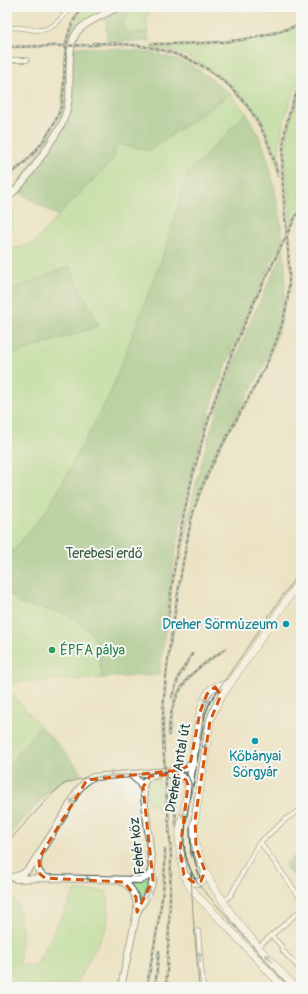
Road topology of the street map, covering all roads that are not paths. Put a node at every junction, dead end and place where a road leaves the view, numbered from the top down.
1 (71, 7) edge
2 (118, 7) edge
3 (108, 10) edge
4 (7, 28) edge
5 (7, 60) edge
6 (27, 60) dead end
7 (7, 198) edge
8 (301, 579) edge
9 (232, 682) junction
10 (215, 687) junction
11 (219, 700) junction
12 (193, 759) junction
13 (130, 774) junction
14 (188, 785) junction
15 (144, 791) junction
16 (301, 809) edge
17 (57, 827) junction
18 (260, 842) junction
19 (205, 871) junction
20 (151, 872) junction
21 (184, 875) junction
22 (7, 878) edge
23 (45, 878) junction
24 (117, 880) junction
25 (301, 899) edge
26 (224, 902) junction
27 (301, 910) edge
28 (137, 912) junction
29 (198, 932) dead end
30 (272, 935) junction
31 (258, 947) junction
32 (301, 970) edge
33 (121, 987) edge
34 (203, 987) edge
35 (283, 987) edge
36 (295, 987) edge

1 - 4 street
2 - 3 main road
3 - 7 main road
5 - 6 street
8 - 9 main road, Dreher Antal út
9 - 10 main road
9 - 11 main road, Dreher Antal út
10 - 11 main road
10 -> 12 main road, Dreher Antal út
19 -> 11 main road, Dreher Antal út
12 - 13 main road
12 - 14 main road, Dreher Antal út
13 - 15 main road
13 -> 17 main road
14 - 15 main road
14 -> 21 main road, Dreher Antal út
15 - 20 main road, Fehér köz
16 - 18 street
17 - 22 main road
17 - 23 main road
18 - 25 street
18 - 26 street
19 - 21 main road
19 - 26 main road, Dreher Antal út
20 - 24 main road
28 -> 20 main road, Fehér köz
21 - 35 main road
22 - 23 main road
23 -> 24 main road
24 - 28 main road
26 - 31 main road, Dreher Antal út
27 - 30 street
28 - 33 main road
34 -> 29 street
30 - 31 street
30 - 32 street
36 -> 31 main road, Dreher Antal út

